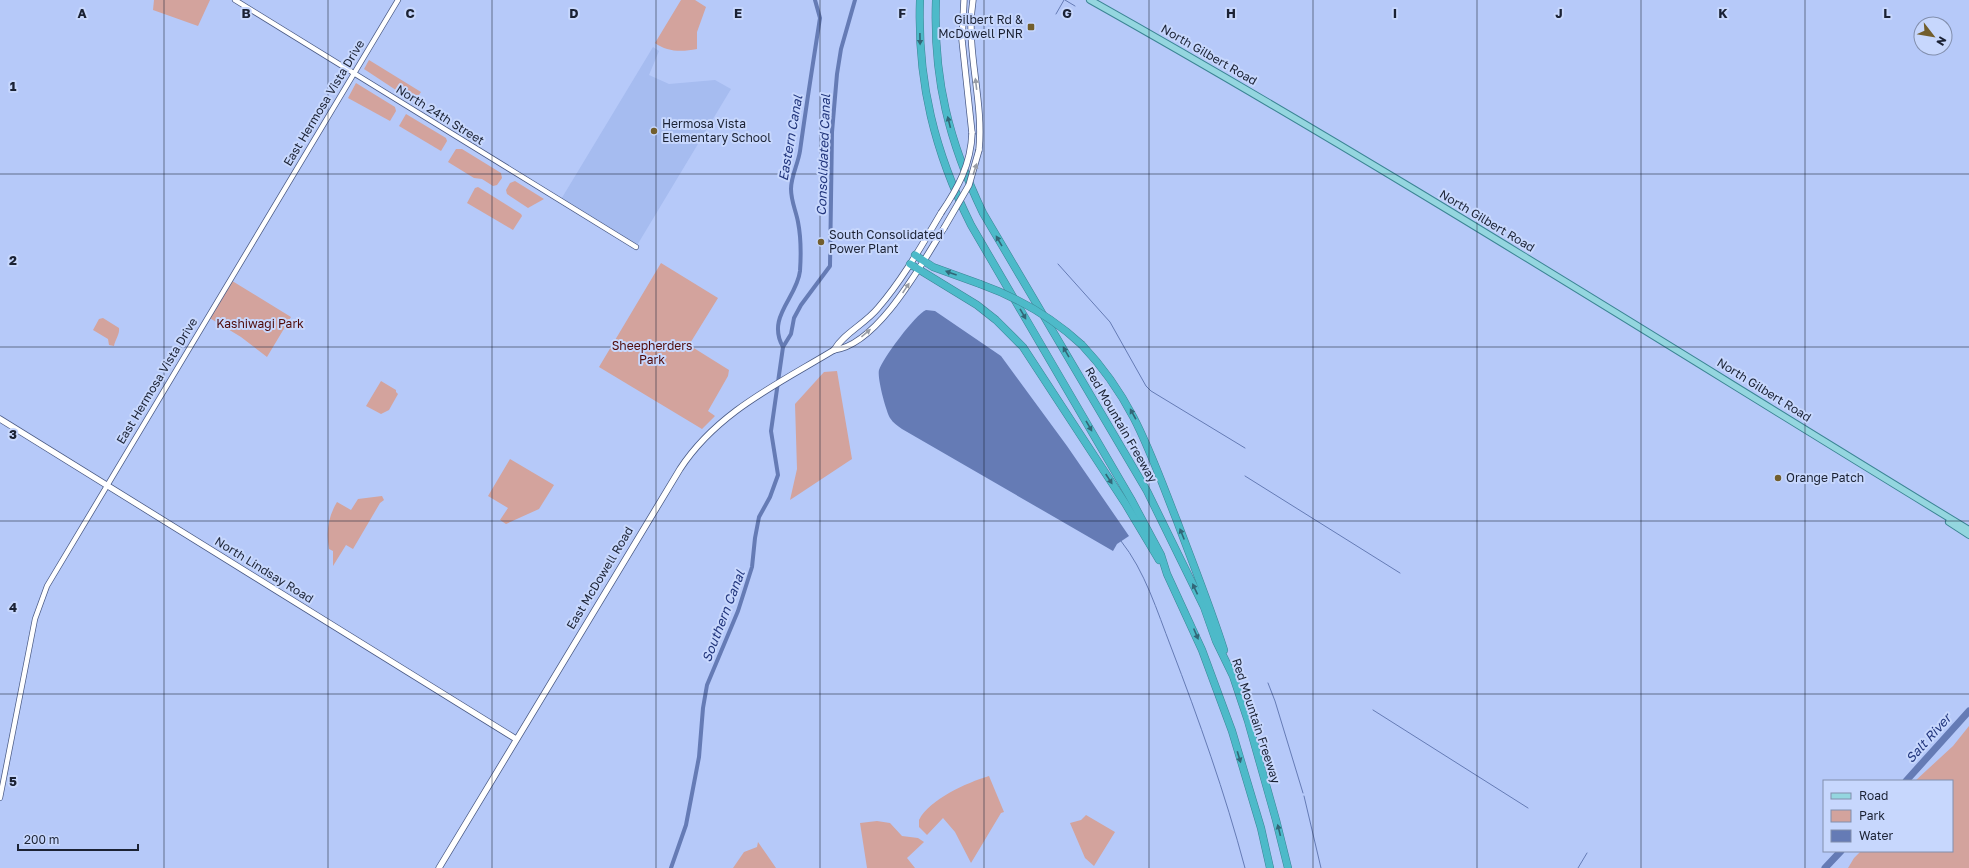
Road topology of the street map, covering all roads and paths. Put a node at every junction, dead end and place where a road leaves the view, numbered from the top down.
1 (235, 0) edge
2 (398, 0) edge
3 (920, 0) edge
4 (936, 0) edge
5 (964, 0) edge
6 (973, 0) edge
7 (1090, 0) edge
8 (354, 73) junction
9 (636, 246) dead end
10 (915, 255) junction
11 (924, 260) junction
12 (910, 264) junction
13 (918, 269) junction
14 (834, 350) junction
15 (0, 420) edge
16 (1869, 468) junction
17 (107, 485) junction
18 (1969, 530) edge
19 (1969, 536) edge
20 (1167, 574) junction
21 (1233, 676) junction
22 (516, 739) junction
23 (0, 798) edge
24 (439, 868) edge
25 (1270, 868) edge
26 (1288, 868) edge

1 - 8 street, North 24th Street
2 - 8 street, East Hermosa Vista Drive
3 -> 20 highway
21 -> 4 highway, Red Mountain Freeway
5 - 10 main road, East McDowell Road, bridge
11 -> 6 main road, East McDowell Road, bridge
7 - 16 main road, North Gilbert Road
8 - 9 street, North 24th Street
8 - 17 street, East Hermosa Vista Drive
10 - 11 highway
10 - 12 main road, East McDowell Road
11 - 13 main road, East McDowell Road
21 -> 11 highway, bridge
12 - 13 highway
12 - 14 main road, East McDowell Road
14 -> 13 main road, East McDowell Road
13 -> 20 highway
14 - 22 main road, East McDowell Road
15 - 17 main road, North Lindsay Road
16 - 18 main road, North Gilbert Road
16 - 19 main road, North Gilbert Road
17 - 22 main road, North Lindsay Road
17 - 23 street, East Hermosa Vista Drive
20 -> 25 highway
26 -> 21 highway, Red Mountain Freeway
22 - 24 main road, East McDowell Road

